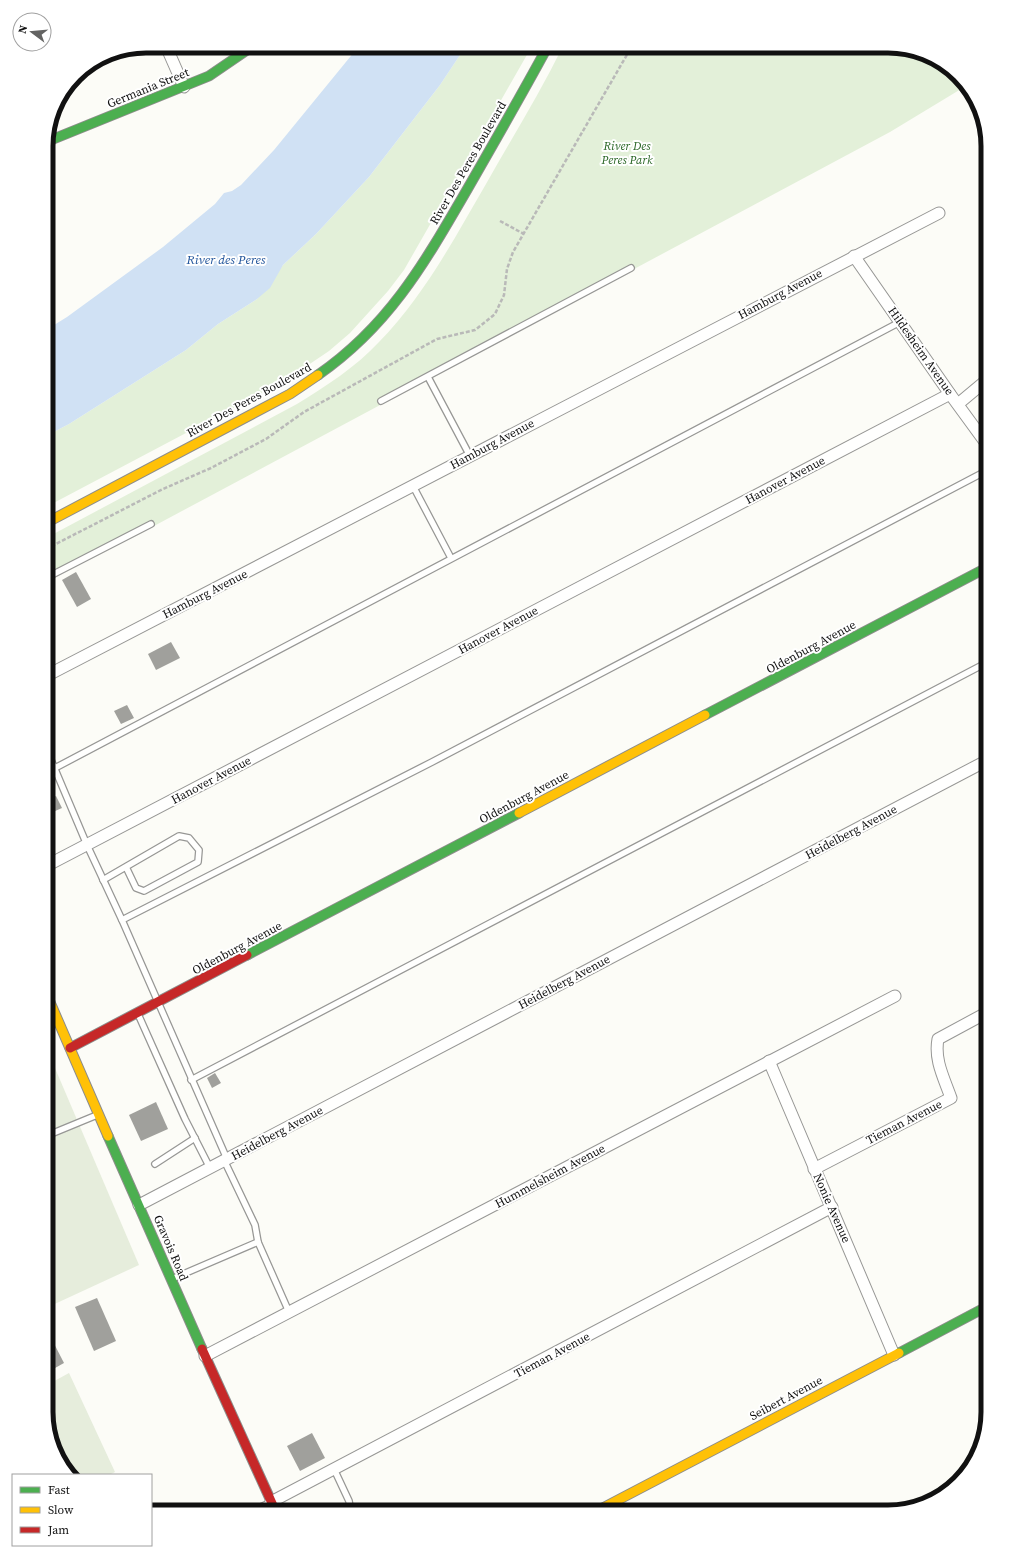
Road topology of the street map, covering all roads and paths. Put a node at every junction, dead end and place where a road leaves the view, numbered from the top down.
1 (169, 53) edge
2 (243, 53) edge
3 (544, 53) edge
4 (184, 87) junction
5 (53, 139) edge
6 (939, 213) dead end
7 (500, 221) dead end
8 (524, 234) dead end
9 (854, 256) junction
10 (631, 268) dead end
11 (900, 322) junction
12 (428, 377) junction
13 (981, 385) edge
14 (950, 394) junction
15 (381, 401) dead end
16 (958, 404) junction
17 (981, 436) edge
18 (470, 456) junction
19 (981, 474) edge
20 (413, 486) junction
21 (53, 519) edge
22 (151, 524) dead end
23 (451, 558) junction
24 (981, 572) edge
25 (53, 574) edge
26 (981, 666) edge
27 (53, 672) edge
28 (53, 764) edge
29 (981, 764) edge
30 (55, 768) junction
31 (87, 846) junction
32 (53, 863) edge
33 (126, 867) junction
34 (103, 880) junction
35 (122, 920) junction
36 (895, 996) dead end
37 (159, 1002) junction
38 (53, 1009) edge
39 (137, 1013) junction
40 (981, 1016) edge
41 (70, 1048) junction
42 (769, 1061) junction
43 (191, 1080) junction
44 (99, 1115) junction
45 (53, 1133) edge
46 (195, 1138) junction
47 (225, 1160) junction
48 (155, 1164) dead end
49 (210, 1168) junction
50 (814, 1169) junction
51 (139, 1205) junction
52 (832, 1207) junction
53 (258, 1242) junction
54 (172, 1279) junction
55 (981, 1310) edge
56 (290, 1312) junction
57 (894, 1355) junction
58 (205, 1356) junction
59 (334, 1469) junction
60 (273, 1505) edge
61 (277, 1505) edge
62 (350, 1505) edge
63 (608, 1505) edge

1 - 4 street
2 - 4 main road, Germania Street
3 - 21 main road, River Des Peres Boulevard
4 - 5 main road, Germania Street
6 - 9 street, Hamburg Avenue
7 - 8 path
9 - 11 street, Hildesheim Avenue
9 - 18 street, Hamburg Avenue
10 - 12 lane
11 - 14 street, Hildesheim Avenue
11 - 23 lane
12 - 15 lane
12 - 18 lane
13 - 16 street
14 - 16 street, Hildesheim Avenue
14 - 31 street, Hanover Avenue
16 - 17 street, Hildesheim Avenue
18 - 20 street, Hamburg Avenue
19 - 35 lane
20 - 23 lane
20 - 27 street, Hamburg Avenue
22 - 25 lane
23 - 30 lane
24 - 37 main road, Oldenburg Avenue
26 - 43 lane
28 - 30 lane
29 - 47 street, Heidelberg Avenue
30 - 31 lane
31 - 32 street, Hanover Avenue
31 - 34 lane
33 - 33 lane
33 - 34 lane
34 - 35 lane
35 - 37 lane
36 - 42 street, Hummelsheim Avenue
37 - 39 main road, Oldenburg Avenue
37 - 43 lane
38 - 41 main road, Gravois Road
39 - 41 main road, Oldenburg Avenue
39 - 46 lane
40 - 50 street, Tieman Avenue
41 - 44 main road, Gravois Road
42 - 50 street, Nonie Avenue
42 - 56 street, Hummelsheim Avenue
43 - 47 lane
44 - 45 lane
44 - 51 main road, Gravois Road
46 - 48 lane
46 - 49 lane
47 - 49 street, Heidelberg Avenue
47 - 53 lane
49 - 51 street, Heidelberg Avenue
50 - 52 street, Nonie Avenue
51 - 54 main road, Gravois Road
52 - 57 street, Nonie Avenue
52 - 59 street, Tieman Avenue
53 - 54 lane
53 - 56 lane
54 - 58 main road, Gravois Road
55 - 57 main road, Seibert Avenue
56 - 58 street, Hummelsheim Avenue
57 - 63 main road, Seibert Avenue
58 - 60 main road, Gravois Road
59 - 61 street, Tieman Avenue
59 - 62 lane

